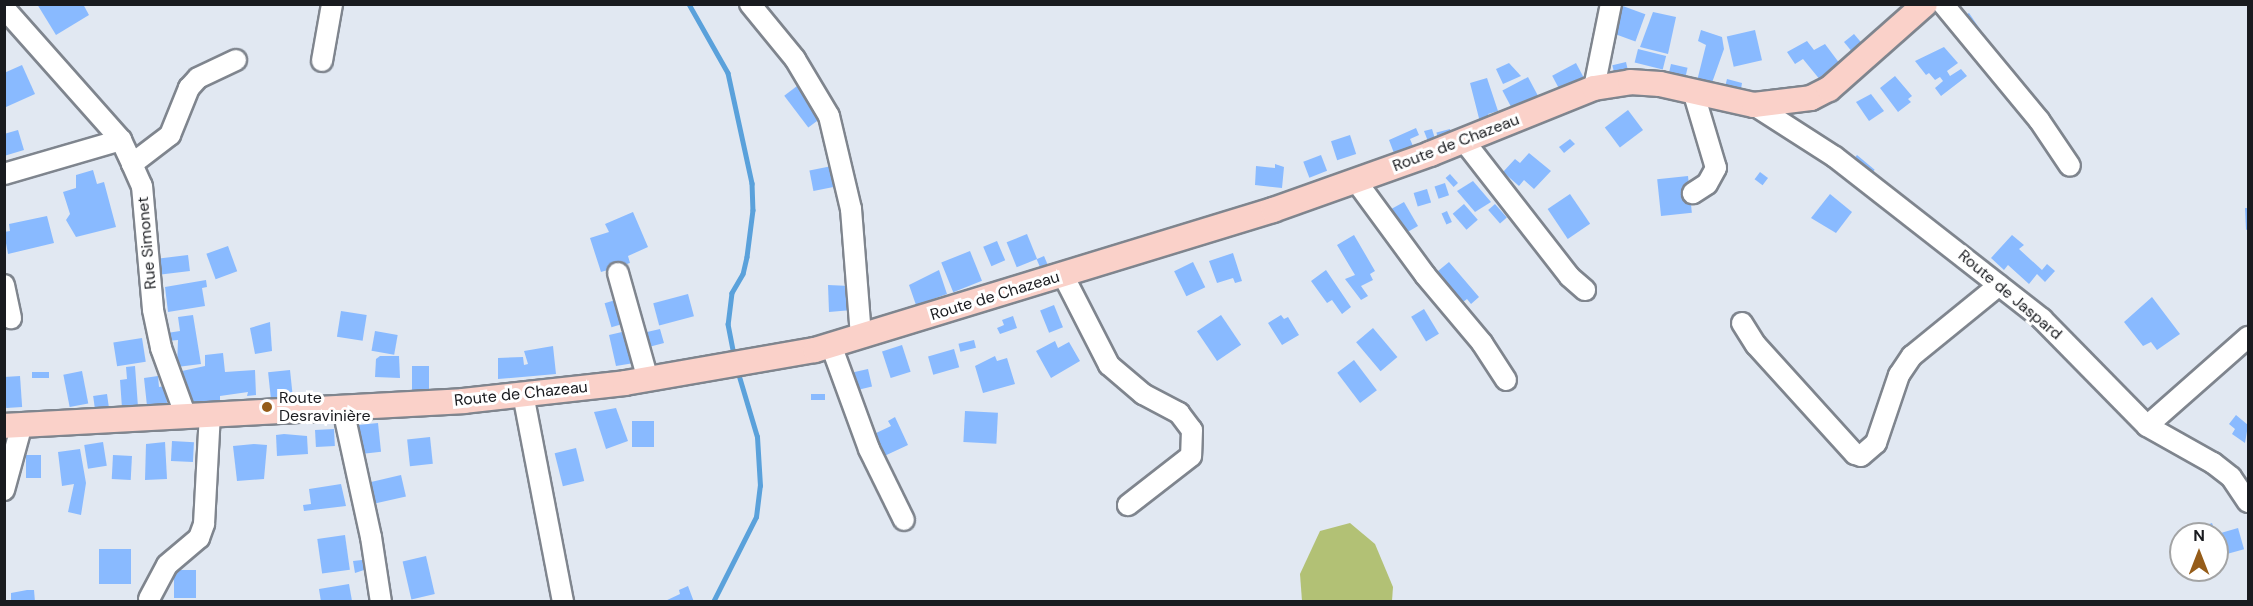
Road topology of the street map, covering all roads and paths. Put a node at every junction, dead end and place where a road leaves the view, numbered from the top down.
1 (332, 4) edge
2 (750, 4) edge
3 (1611, 4) edge
4 (1925, 4) edge
5 (1942, 4) edge
6 (4, 8) edge
7 (236, 60) dead end
8 (322, 62) dead end
9 (1594, 88) junction
10 (1693, 92) junction
11 (1754, 105) junction
12 (122, 140) junction
13 (1464, 141) junction
14 (132, 164) junction
15 (2070, 166) dead end
16 (4, 174) edge
17 (1356, 180) junction
18 (1693, 193) dead end
19 (618, 273) dead end
20 (1063, 274) junction
21 (4, 285) edge
22 (1999, 285) junction
23 (1585, 290) dead end
24 (10, 318) dead end
25 (1742, 323) dead end
26 (861, 337) junction
27 (2248, 337) edge
28 (831, 345) junction
29 (648, 380) junction
30 (1506, 380) dead end
31 (523, 394) junction
32 (343, 409) junction
33 (185, 414) junction
34 (210, 414) junction
35 (13, 425) edge
36 (2147, 426) junction
37 (4, 490) edge
38 (2248, 502) edge
39 (1128, 505) dead end
40 (904, 520) dead end
41 (149, 599) dead end
42 (381, 602) edge
43 (563, 602) edge

1 - 8 street
2 - 26 street
3 - 9 street
4 - 11 main road, Route de Chazeau
5 - 15 street
6 - 12 street, Rue Simonet
7 - 14 street
9 - 10 main road, Route de Chazeau
9 - 13 main road, Route de Chazeau
10 - 11 main road, Route de Chazeau
10 - 18 street
11 - 22 street, Route de Jaspard
12 - 14 street, Rue Simonet
12 - 16 street
13 - 17 main road, Route de Chazeau
13 - 23 street
14 - 33 street, Rue Simonet
17 - 20 main road, Route de Chazeau
17 - 30 street
19 - 29 street
20 - 26 main road, Route de Chazeau
20 - 39 street
21 - 24 street
22 - 25 street
22 - 36 street, Route de Jaspard
26 - 28 main road, Route de Chazeau
27 - 36 street
28 - 29 main road, Route de Chazeau
28 - 40 street
29 - 31 main road, Route de Chazeau
31 - 32 main road, Route de Chazeau
31 - 43 street
32 - 34 main road, Route de Chazeau
32 - 42 street
33 - 34 main road, Route de Chazeau
33 - 35 main road, Route de Chazeau
34 - 41 street
35 - 37 street
36 - 38 street, Route de Jaspard

